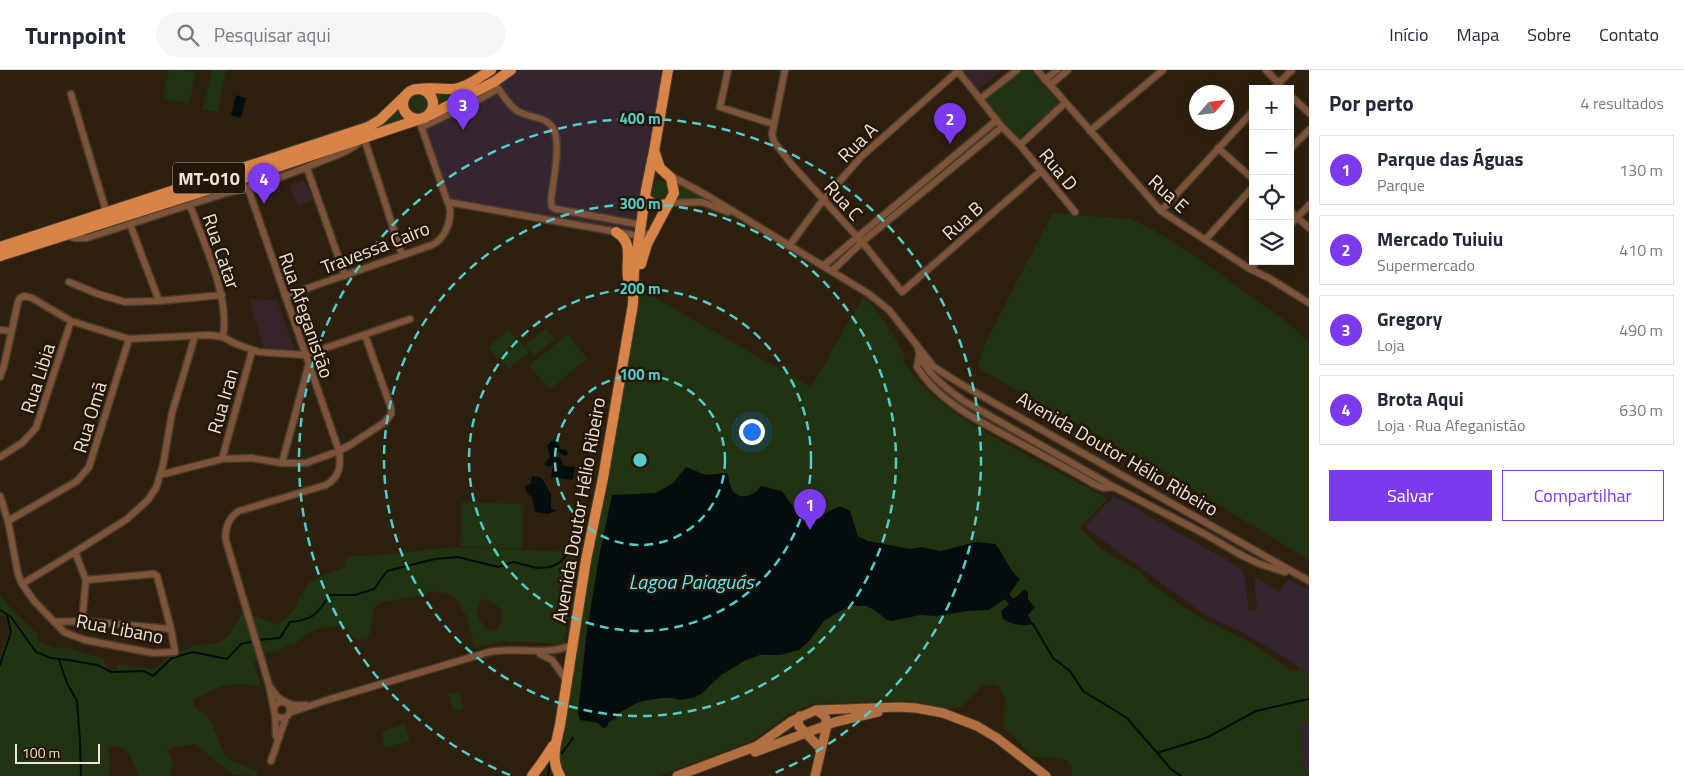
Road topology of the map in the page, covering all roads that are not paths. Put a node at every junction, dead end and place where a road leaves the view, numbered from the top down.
1 (491, 70) edge
2 (511, 70) edge
3 (668, 70) edge
4 (728, 70) edge
5 (785, 70) edge
6 (958, 70) edge
7 (1017, 70) edge
8 (1037, 70) edge
9 (1057, 70) edge
10 (1068, 70) edge
11 (1163, 70) edge
12 (1266, 70) edge
13 (1292, 70) edge
14 (1045, 80) junction
15 (1278, 83) joint
16 (1050, 85) junction
17 (496, 86) junction
18 (413, 91) junction
19 (71, 94) dead end
20 (980, 99) junction
21 (1294, 99) edge
22 (1066, 103) junction
23 (1309, 114) edge
24 (1249, 115) edge
25 (424, 120) junction
26 (997, 120) junction
27 (773, 124) junction
28 (1002, 127) junction
29 (1309, 130) edge
30 (1090, 131) junction
31 (364, 138) junction
32 (1020, 145) junction
33 (1294, 145) edge
34 (1218, 148) junction
35 (654, 151) junction
36 (307, 168) junction
37 (1042, 172) junction
38 (666, 174) junction
39 (1249, 175) edge
40 (648, 178) junction
41 (248, 188) junction
42 (224, 189) junction
43 (1249, 192) edge
44 (645, 198) junction
45 (823, 200) junction
46 (448, 202) junction
47 (668, 204) junction
48 (1309, 204) edge
49 (190, 205) junction
50 (106, 211) junction
51 (1161, 211) junction
52 (1075, 212) dead end
53 (1294, 214) edge
54 (1297, 217) junction
55 (743, 218) junction
56 (1294, 220) edge
57 (130, 224) junction
58 (642, 225) junction
59 (1309, 228) edge
60 (616, 232) junction
61 (652, 233) junction
62 (64, 235) junction
63 (640, 236) junction
64 (857, 236) junction
65 (1205, 240) junction
66 (862, 242) junction
67 (789, 246) junction
68 (0, 247) edge
69 (402, 255) junction
70 (0, 256) edge
71 (1254, 265) edge
72 (823, 266) junction
73 (1250, 269) junction
74 (832, 271) junction
75 (344, 276) junction
76 (69, 282) dead end
77 (634, 289) junction
78 (902, 292) joint
79 (222, 295) junction
80 (285, 296) junction
81 (159, 301) junction
82 (1309, 303) edge
83 (410, 319) dead end
84 (71, 321) junction
85 (0, 330) edge
86 (11, 330) junction
87 (365, 335) junction
88 (195, 336) junction
89 (223, 337) junction
90 (129, 339) junction
91 (917, 348) junction
92 (252, 351) junction
93 (305, 355) junction
94 (308, 366) junction
95 (1, 373) edge
96 (339, 451) junction
97 (0, 457) edge
98 (222, 459) junction
99 (282, 463) junction
100 (160, 475) junction
101 (0, 497) edge
102 (8, 521) junction
103 (75, 552) junction
104 (1300, 577) junction
105 (86, 580) junction
106 (1309, 581) edge
107 (22, 584) junction
108 (82, 621) junction
109 (54, 622) junction
110 (170, 629) junction
111 (572, 645) junction
112 (534, 652) junction
113 (567, 680) junction
114 (269, 685) junction
115 (327, 700) junction
116 (285, 702) junction
117 (816, 710) junction
118 (274, 712) junction
119 (287, 715) junction
120 (800, 716) junction
121 (826, 729) junction
122 (806, 733) junction
123 (557, 738) junction
124 (275, 747) junction
125 (820, 748) junction
126 (271, 761) dead end
127 (532, 776) edge
128 (560, 776) edge
129 (677, 776) edge
130 (691, 776) edge
131 (815, 776) edge
132 (1037, 776) edge
133 (1046, 776) edge

1 - 18 main road
2 - 17 main road, MT-010
3 - 35 main road, Avenida Doutor Hélio Ribeiro
4 - 27 street
5 - 27 street
6 - 20 street, Rua D
6 - 45 street, Rua A
7 - 20 street
8 - 14 street, Rua E
9 - 14 street
10 - 16 street
11 - 30 street
12 - 15 street
13 - 15 street
14 - 16 street, Rua E
16 - 22 street, Rua E
17 - 25 main road, MT-010
17 - 58 street
18 - 25 main road
18 - 25 main road
18 - 50 main road, MT-010
19 - 50 street
20 - 26 street, Rua D
21 - 23 street
22 - 30 street, Rua E
22 - 32 street
24 - 34 street
25 - 31 main road, MT-010
25 - 46 street
26 - 28 street, Rua D
26 - 64 street
27 - 45 street, Rua C
28 - 32 street, Rua D
28 - 66 street
29 - 33 street
30 - 51 street, Rua E
31 - 36 street
31 - 42 main road, MT-010
31 - 69 street
32 - 37 street, Rua D
34 - 39 street
34 - 51 street
35 - 38 main road, Avenida Doutor Hélio Ribeiro
35 - 40 main road, Avenida Doutor Hélio Ribeiro
36 - 41 street
36 - 75 street
37 - 52 street, Rua D
37 - 78 street, Rua B
38 - 40 main road
38 - 47 main road, Avenida Doutor Hélio Ribeiro
38 - 55 street, Avenida Doutor Hélio Ribeiro
40 - 44 main road, Avenida Doutor Hélio Ribeiro
41 - 42 street
41 - 80 street, Rua Afeganistão
42 - 49 street
42 - 62 main road, MT-010
43 - 65 street
44 - 47 main road
44 - 58 main road, Avenida Doutor Hélio Ribeiro
45 - 64 street, Rua C
45 - 67 street, Rua A
46 - 60 street
46 - 69 street, Travessa Cairo
47 - 55 street, Avenida Doutor Hélio Ribeiro
47 - 61 main road, Avenida Doutor Hélio Ribeiro
48 - 54 street
49 - 57 street
49 - 79 street, Rua Catar
50 - 68 main road, MT-010
51 - 65 street, Rua E
53 - 54 street
54 - 56 street
54 - 59 street
55 - 67 street, Avenida Doutor Hélio Ribeiro
57 - 62 street
57 - 81 street
58 - 63 main road, Avenida Doutor Hélio Ribeiro
60 - 63 street
60 - 77 main road
61 - 63 street
61 - 77 main road, Avenida Doutor Hélio Ribeiro
62 - 70 main road, MT-010
63 - 77 main road, Avenida Doutor Hélio Ribeiro
64 - 66 street, Rua C
64 - 72 street
65 - 73 street, Rua E
66 - 74 street
66 - 78 street, Rua C
67 - 72 street, Avenida Doutor Hélio Ribeiro
69 - 75 street, Travessa Cairo
71 - 73 street
72 - 74 street, Avenida Doutor Hélio Ribeiro
73 - 82 street, Rua E
74 - 91 street, Avenida Doutor Hélio Ribeiro
75 - 80 street, Travessa Cairo
76 - 81 street
77 - 111 main road, Avenida Doutor Hélio Ribeiro
79 - 81 street
79 - 89 street, Rua Catar
80 - 93 street, Rua Afeganistão
83 - 87 street
84 - 86 street
84 - 90 street
84 - 97 street, Rua Libia
85 - 86 street
86 - 95 street
87 - 93 street
87 - 96 street
88 - 89 street
88 - 90 street
88 - 100 street
89 - 92 street
90 - 102 street, Rua Omã
91 - 104 street, Avenida Doutor Hélio Ribeiro
91 - 104 street, Avenida Doutor Hélio Ribeiro
92 - 93 street
92 - 98 street, Rua Iran
93 - 94 street, Rua Afeganistão
94 - 96 street, Rua Afeganistão
94 - 99 street
96 - 99 street
96 - 114 street
98 - 99 street
98 - 100 street
100 - 103 street
101 - 102 street, Rua Libano
102 - 107 street, Rua Libano
103 - 105 street
103 - 107 street
104 - 106 street, Avenida Doutor Hélio Ribeiro
105 - 108 street
105 - 110 street
107 - 109 street, Rua Libano
108 - 109 street
108 - 110 street
109 - 110 street, Rua Libano
111 - 112 street
111 - 113 main road, Avenida Doutor Hélio Ribeiro
112 - 113 street
112 - 115 street
113 - 123 main road, Avenida Doutor Hélio Ribeiro
114 - 116 street
114 - 118 street
115 - 116 street
115 - 119 street
116 - 118 street
116 - 119 street
117 - 120 street
117 - 121 street
117 - 133 street
118 - 119 street
118 - 124 street
119 - 124 street
120 - 122 street
120 - 129 street
121 - 122 street
121 - 125 street
121 - 132 street
122 - 125 street
122 - 130 street
123 - 127 main road, Avenida Doutor Hélio Ribeiro
123 - 128 main road, Avenida Doutor Hélio Ribeiro
124 - 126 street
125 - 131 street

